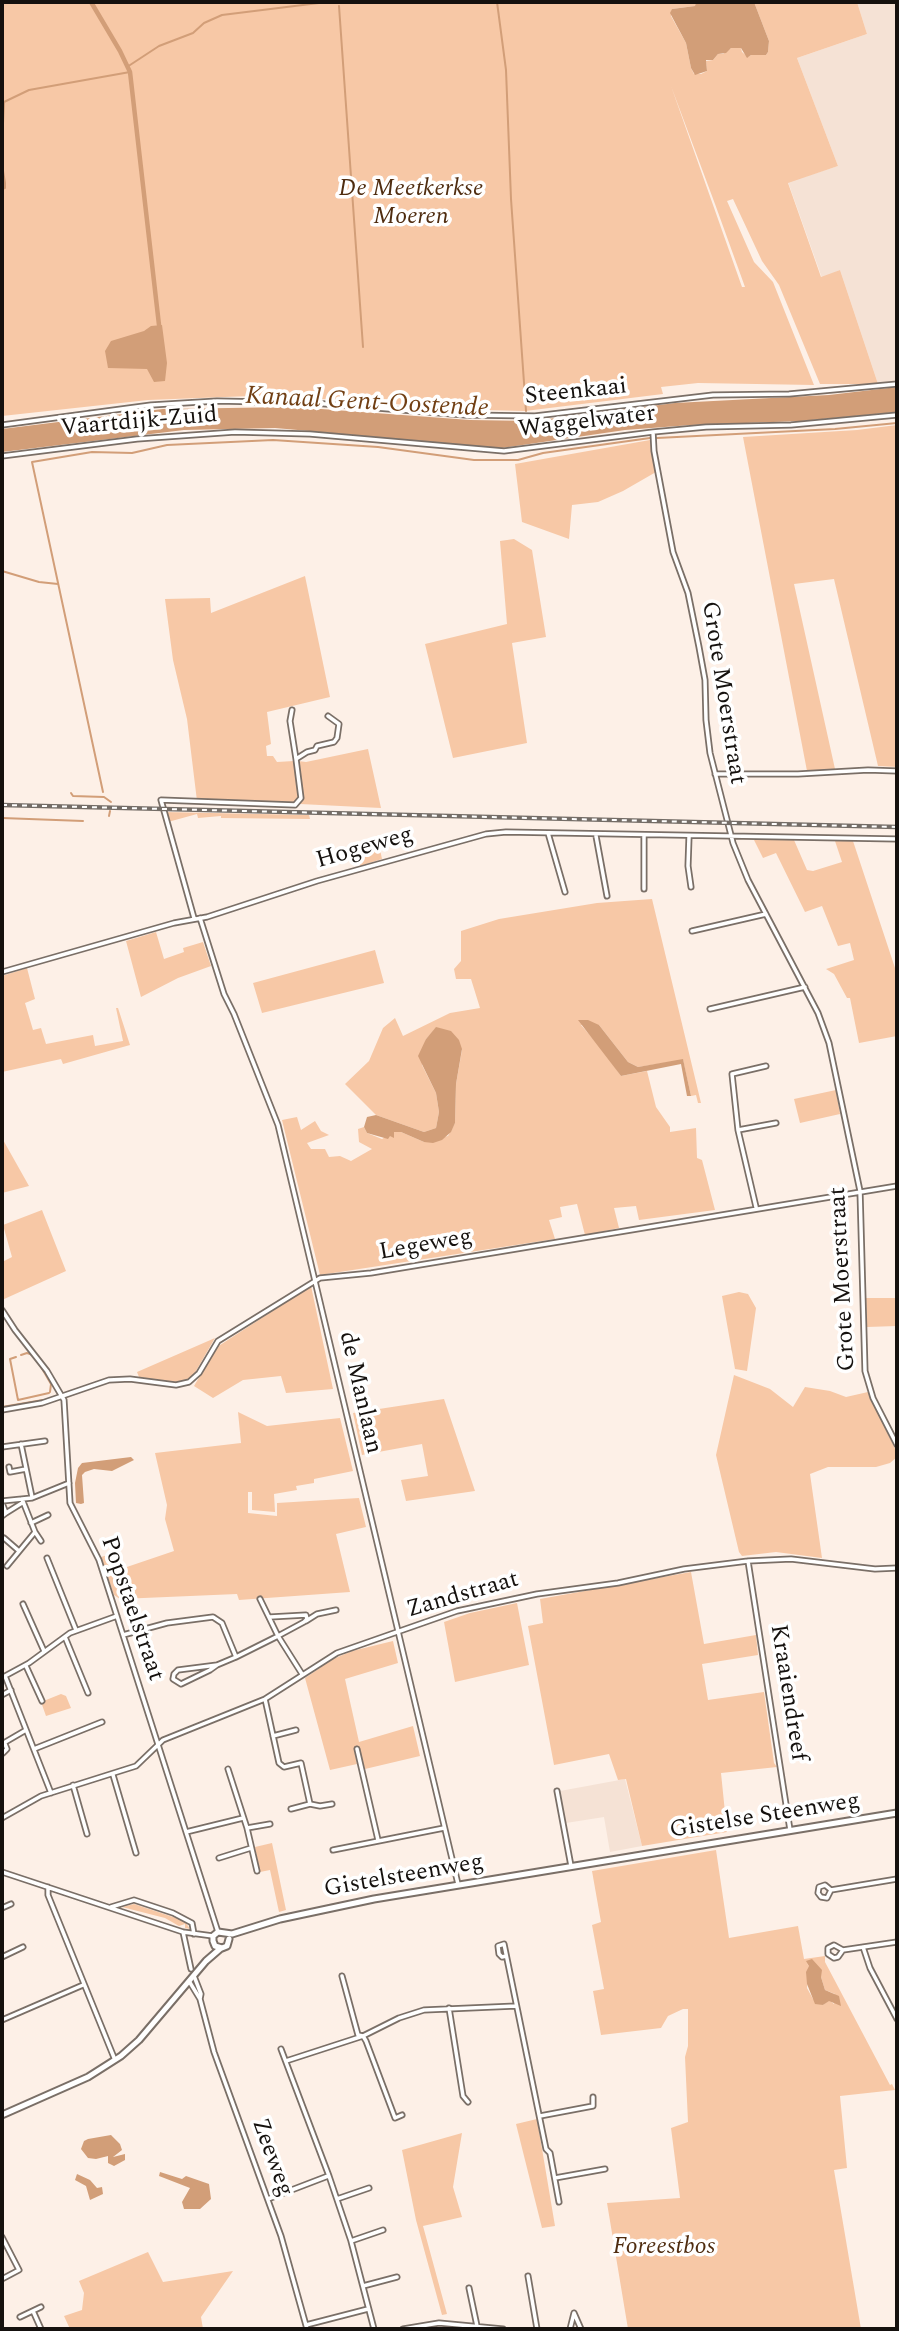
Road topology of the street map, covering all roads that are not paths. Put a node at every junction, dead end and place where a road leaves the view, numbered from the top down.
1 (897, 384) edge
2 (897, 415) edge
3 (2, 425) edge
4 (653, 432) junction
5 (281, 433) joint
6 (2, 456) edge
7 (292, 710) dead end
8 (328, 716) dead end
9 (296, 760) junction
10 (897, 771) edge
11 (715, 774) junction
12 (548, 833) junction
13 (596, 835) junction
14 (645, 836) junction
15 (689, 837) junction
16 (732, 837) junction
17 (897, 839) edge
18 (691, 887) dead end
19 (644, 889) dead end
20 (565, 892) dead end
21 (607, 896) dead end
22 (766, 914) junction
23 (194, 918) junction
24 (200, 918) junction
25 (692, 931) dead end
26 (2, 972) edge
27 (805, 987) junction
28 (710, 1009) dead end
29 (766, 1066) dead end
30 (776, 1124) dead end
31 (738, 1130) junction
32 (897, 1186) edge
33 (860, 1191) junction
34 (756, 1208) junction
35 (314, 1280) junction
36 (2, 1310) edge
37 (61, 1396) junction
38 (2, 1410) edge
39 (45, 1441) dead end
40 (21, 1444) junction
41 (897, 1445) edge
42 (2, 1447) edge
43 (9, 1466) dead end
44 (26, 1469) junction
45 (69, 1483) junction
46 (32, 1497) junction
47 (22, 1501) junction
48 (2, 1502) edge
49 (4, 1515) edge
50 (48, 1516) dead end
51 (31, 1522) junction
52 (35, 1532) junction
53 (4, 1538) dead end
54 (41, 1541) dead end
55 (19, 1551) junction
56 (47, 1558) dead end
57 (748, 1560) junction
58 (6, 1566) dead end
59 (897, 1569) edge
60 (260, 1599) dead end
61 (23, 1604) dead end
62 (337, 1610) dead end
63 (117, 1616) junction
64 (270, 1617) junction
65 (304, 1622) junction
66 (76, 1630) junction
67 (398, 1633) junction
68 (123, 1635) junction
69 (65, 1636) junction
70 (278, 1636) junction
71 (44, 1651) junction
72 (236, 1657) junction
73 (217, 1664) junction
74 (26, 1665) junction
75 (2, 1667) edge
76 (302, 1675) junction
77 (5, 1676) junction
78 (11, 1690) junction
79 (88, 1693) dead end
80 (2, 1695) edge
81 (265, 1699) junction
82 (41, 1701) dead end
83 (102, 1722) dead end
84 (26, 1730) junction
85 (296, 1730) dead end
86 (273, 1736) junction
87 (3, 1744) edge
88 (158, 1745) junction
89 (34, 1749) junction
90 (357, 1749) dead end
91 (3, 1754) edge
92 (228, 1769) dead end
93 (112, 1774) junction
94 (74, 1785) junction
95 (557, 1791) dead end
96 (51, 1793) junction
97 (310, 1804) junction
98 (332, 1804) dead end
99 (291, 1809) dead end
100 (897, 1813) edge
101 (2, 1818) edge
102 (243, 1818) junction
103 (270, 1824) dead end
104 (247, 1828) junction
105 (444, 1828) junction
106 (790, 1830) junction
107 (186, 1832) junction
108 (87, 1834) dead end
109 (378, 1840) junction
110 (251, 1848) junction
111 (333, 1850) dead end
112 (136, 1853) dead end
113 (638, 1854) joint
114 (219, 1858) dead end
115 (571, 1866) junction
116 (257, 1871) dead end
117 (2, 1872) edge
118 (897, 1879) edge
119 (458, 1885) junction
120 (48, 1887) junction
121 (831, 1890) dead end
122 (10, 1903) dead end
123 (111, 1907) junction
124 (2, 1908) edge
125 (183, 1932) junction
126 (194, 1934) junction
127 (216, 1934) junction
128 (228, 1937) junction
129 (897, 1942) edge
130 (23, 1947) dead end
131 (218, 1947) junction
132 (863, 1947) junction
133 (843, 1950) dead end
134 (506, 1956) dead end
135 (2, 1957) edge
136 (191, 1975) junction
137 (342, 1976) dead end
138 (84, 1984) junction
139 (897, 2003) edge
140 (889, 2004) junction
141 (516, 2006) junction
142 (449, 2008) junction
143 (897, 2019) edge
144 (2, 2020) edge
145 (363, 2036) junction
146 (281, 2049) dead end
147 (115, 2060) junction
148 (285, 2062) junction
149 (593, 2097) dead end
150 (468, 2102) dead end
151 (2, 2115) edge
152 (402, 2116) dead end
153 (540, 2116) junction
154 (605, 2169) dead end
155 (329, 2176) junction
156 (555, 2178) junction
157 (369, 2188) dead end
158 (268, 2199) junction
159 (337, 2199) junction
160 (559, 2202) dead end
161 (383, 2231) dead end
162 (2, 2237) edge
163 (351, 2241) junction
164 (528, 2276) dead end
165 (397, 2277) dead end
166 (2, 2279) edge
167 (363, 2286) junction
168 (469, 2288) dead end
169 (41, 2307) dead end
170 (369, 2308) junction
171 (33, 2311) junction
172 (20, 2317) dead end
173 (477, 2326) junction
174 (306, 2327) edge
175 (41, 2329) edge
176 (374, 2329) edge
177 (403, 2329) edge
178 (503, 2329) edge
179 (537, 2329) edge
180 (570, 2329) edge
181 (581, 2329) edge

1 - 3 street, Steenkaai
2 - 4 street, Waggelwater
4 - 5 street, Waggelwater
4 - 11 street, Grote Moerstraat
5 - 6 street, Vaartdijk-Zuid
7 - 9 street
8 - 9 street
9 - 23 street
10 - 11 street
11 - 16 street, Grote Moerstraat
12 - 13 street, Hogeweg
12 - 20 street
12 - 24 street, Hogeweg
13 - 14 street, Hogeweg
13 - 21 street
14 - 15 street, Hogeweg
14 - 19 street
15 - 16 street, Hogeweg
15 - 18 street
16 - 17 street, Hogeweg
16 - 22 street, Grote Moerstraat
22 - 25 street
22 - 27 street, Grote Moerstraat
23 - 24 street, Hogeweg
23 - 26 street, Hogeweg
24 - 35 street, de Manlaan
27 - 28 street
27 - 33 street, Grote Moerstraat
29 - 31 street
30 - 31 street
31 - 34 street
32 - 33 street, Legeweg
33 - 34 street, Legeweg
33 - 41 street, Grote Moerstraat
34 - 35 street, Legeweg
35 - 37 street, Legeweg
35 - 67 street, de Manlaan
36 - 37 street, Popstaelstraat
37 - 38 street, Legeweg
37 - 45 street, Popstaelstraat
39 - 40 street
40 - 42 street
40 - 44 street
43 - 44 street
44 - 46 street
45 - 46 street
45 - 63 street, Popstaelstraat
46 - 47 street
47 - 48 street
47 - 49 street
47 - 51 street
48 - 49 street
50 - 51 street
51 - 52 street
52 - 54 street
52 - 55 street
53 - 55 street
55 - 58 street
56 - 66 street
57 - 59 street, Zandstraat
57 - 67 street, Zandstraat
57 - 106 street, Kraaiendreef
60 - 64 street
61 - 71 street
62 - 65 street
63 - 66 street
63 - 68 street, Popstaelstraat
64 - 65 street
64 - 70 street
65 - 70 street
66 - 69 street
67 - 76 street, Zandstraat
67 - 105 street, de Manlaan
68 - 72 street
68 - 88 street, Popstaelstraat
69 - 71 street
69 - 79 street
70 - 72 street
70 - 76 street
71 - 74 street
72 - 73 street
73 - 73 street
74 - 77 street
74 - 82 street
75 - 77 street
76 - 81 street, Zandstraat
77 - 78 street
78 - 80 street
78 - 84 street
81 - 86 street
81 - 88 street, Zandstraat
83 - 89 street
84 - 87 street
84 - 89 street
85 - 86 street
86 - 97 street
87 - 91 street
88 - 93 street, Zandstraat
88 - 107 street, Popstaelstraat
89 - 96 street
90 - 109 street
92 - 102 street
93 - 94 street, Zandstraat
93 - 112 street
94 - 96 street, Zandstraat
94 - 108 street
95 - 115 street
96 - 101 street, Zandstraat
97 - 98 street
97 - 99 street
100 - 106 main road, Gistelse Steenweg
102 - 104 street
102 - 107 street
103 - 104 street
104 - 110 street
105 - 109 street
105 - 119 street, de Manlaan
106 - 113 main road, Gistelse Steenweg
107 - 127 street, Popstaelstraat
109 - 111 street
110 - 114 street
110 - 116 street
113 - 115 main road, Gistelsteenweg
115 - 119 main road, Gistelsteenweg
117 - 120 street
118 - 121 street
119 - 128 main road, Gistelsteenweg
120 - 123 street
120 - 138 street
122 - 124 street
123 - 125 street
123 - 126 street
125 - 126 street
125 - 136 street, Zeeweg
126 - 127 street
127 - 128 main road
127 - 131 main road
128 - 131 main road
129 - 132 street
130 - 135 street
131 - 136 main road
132 - 133 street
132 - 140 street
134 - 141 street
136 - 147 main road
136 - 158 street, Zeeweg
137 - 145 street
138 - 144 street
138 - 147 street
139 - 140 street
140 - 143 street
141 - 142 street
141 - 153 street
142 - 145 street
142 - 150 street
145 - 148 street
145 - 152 street
146 - 148 street
147 - 151 main road
148 - 155 street
149 - 153 street
153 - 156 street
154 - 156 street
155 - 158 street
155 - 159 street
156 - 160 street
157 - 159 street
158 - 174 street, Zeeweg
159 - 163 street
161 - 163 street
162 - 166 street
163 - 167 street
164 - 179 street
165 - 167 street
167 - 170 street
168 - 173 street
169 - 171 street
170 - 174 street
170 - 176 street
171 - 172 street
171 - 175 street
173 - 177 street
173 - 178 street
180 - 181 street

